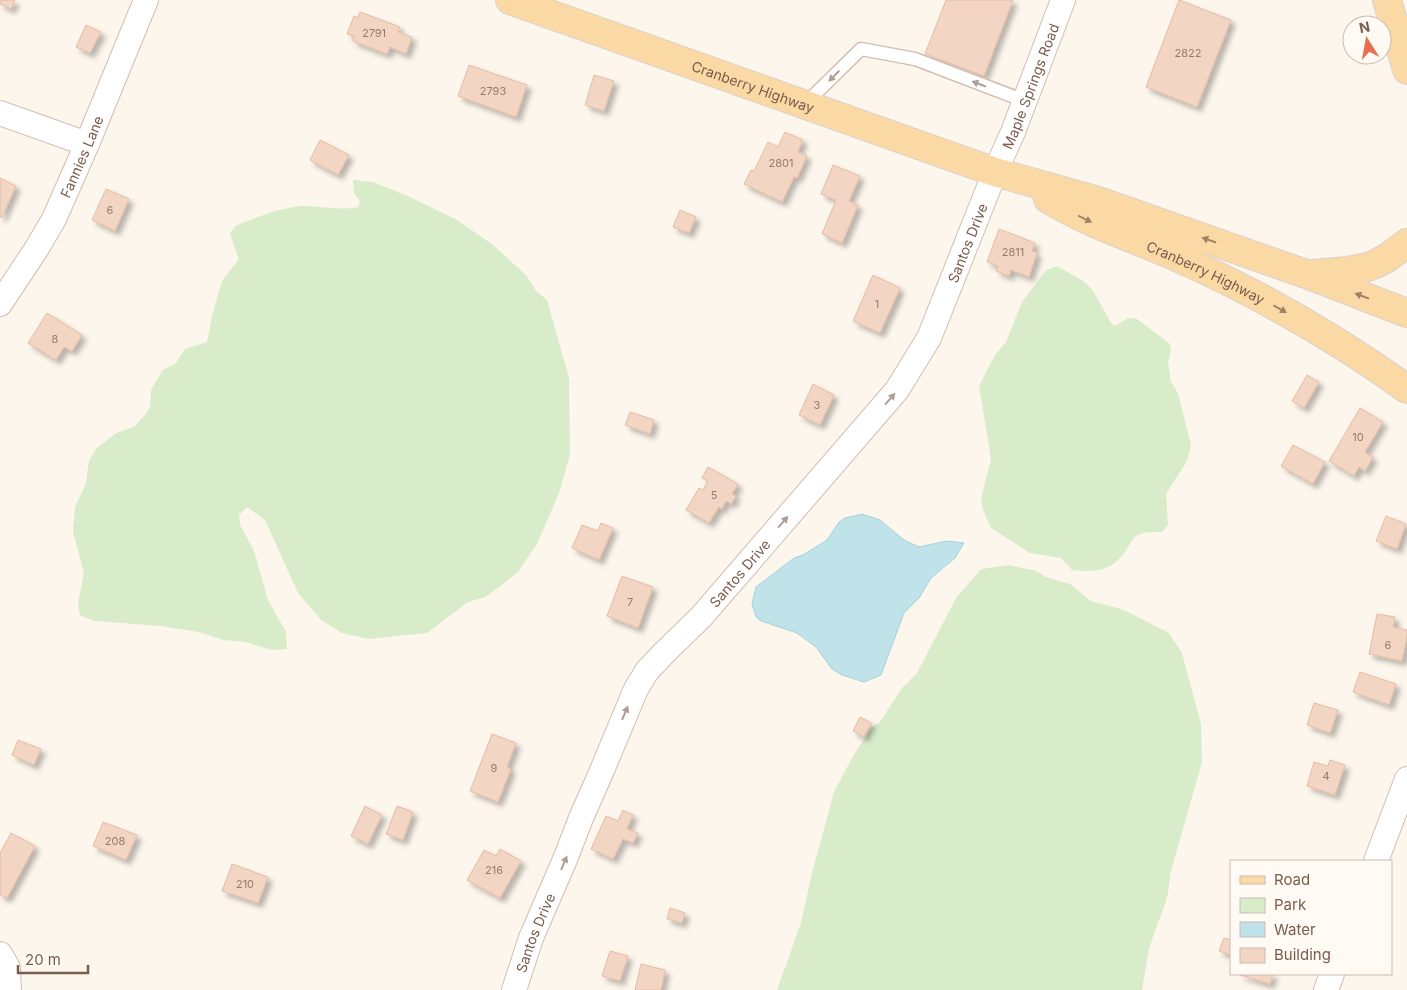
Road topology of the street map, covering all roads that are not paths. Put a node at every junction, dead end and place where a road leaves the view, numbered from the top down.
1 (146, 0) edge
2 (510, 0) edge
3 (1063, 0) edge
4 (1386, 0) edge
5 (1407, 70) edge
6 (1025, 101) junction
7 (805, 104) junction
8 (0, 113) edge
9 (87, 144) junction
10 (995, 172) junction
11 (1407, 243) edge
12 (1306, 274) junction
13 (0, 304) edge
14 (1407, 313) edge
15 (1407, 389) edge
16 (1407, 779) edge
17 (1376, 860) edge
18 (0, 954) edge
19 (1332, 975) edge
20 (9, 990) edge
21 (514, 990) edge
22 (1326, 990) edge

1 - 9 street, Fannies Lane
2 - 7 main road, Cranberry Highway
3 - 6 street, Maple Springs Road
4 - 5 main road
6 -> 7 lane
6 - 10 street, Maple Springs Road
7 - 10 main road, Cranberry Highway
8 - 9 street
9 - 13 street, Fannies Lane
12 -> 10 main road, Cranberry Highway
10 -> 15 main road, Cranberry Highway
21 -> 10 street, Santos Drive
11 - 12 main road
14 -> 12 main road, Cranberry Highway
16 - 17 street
18 - 20 street
19 - 22 street

